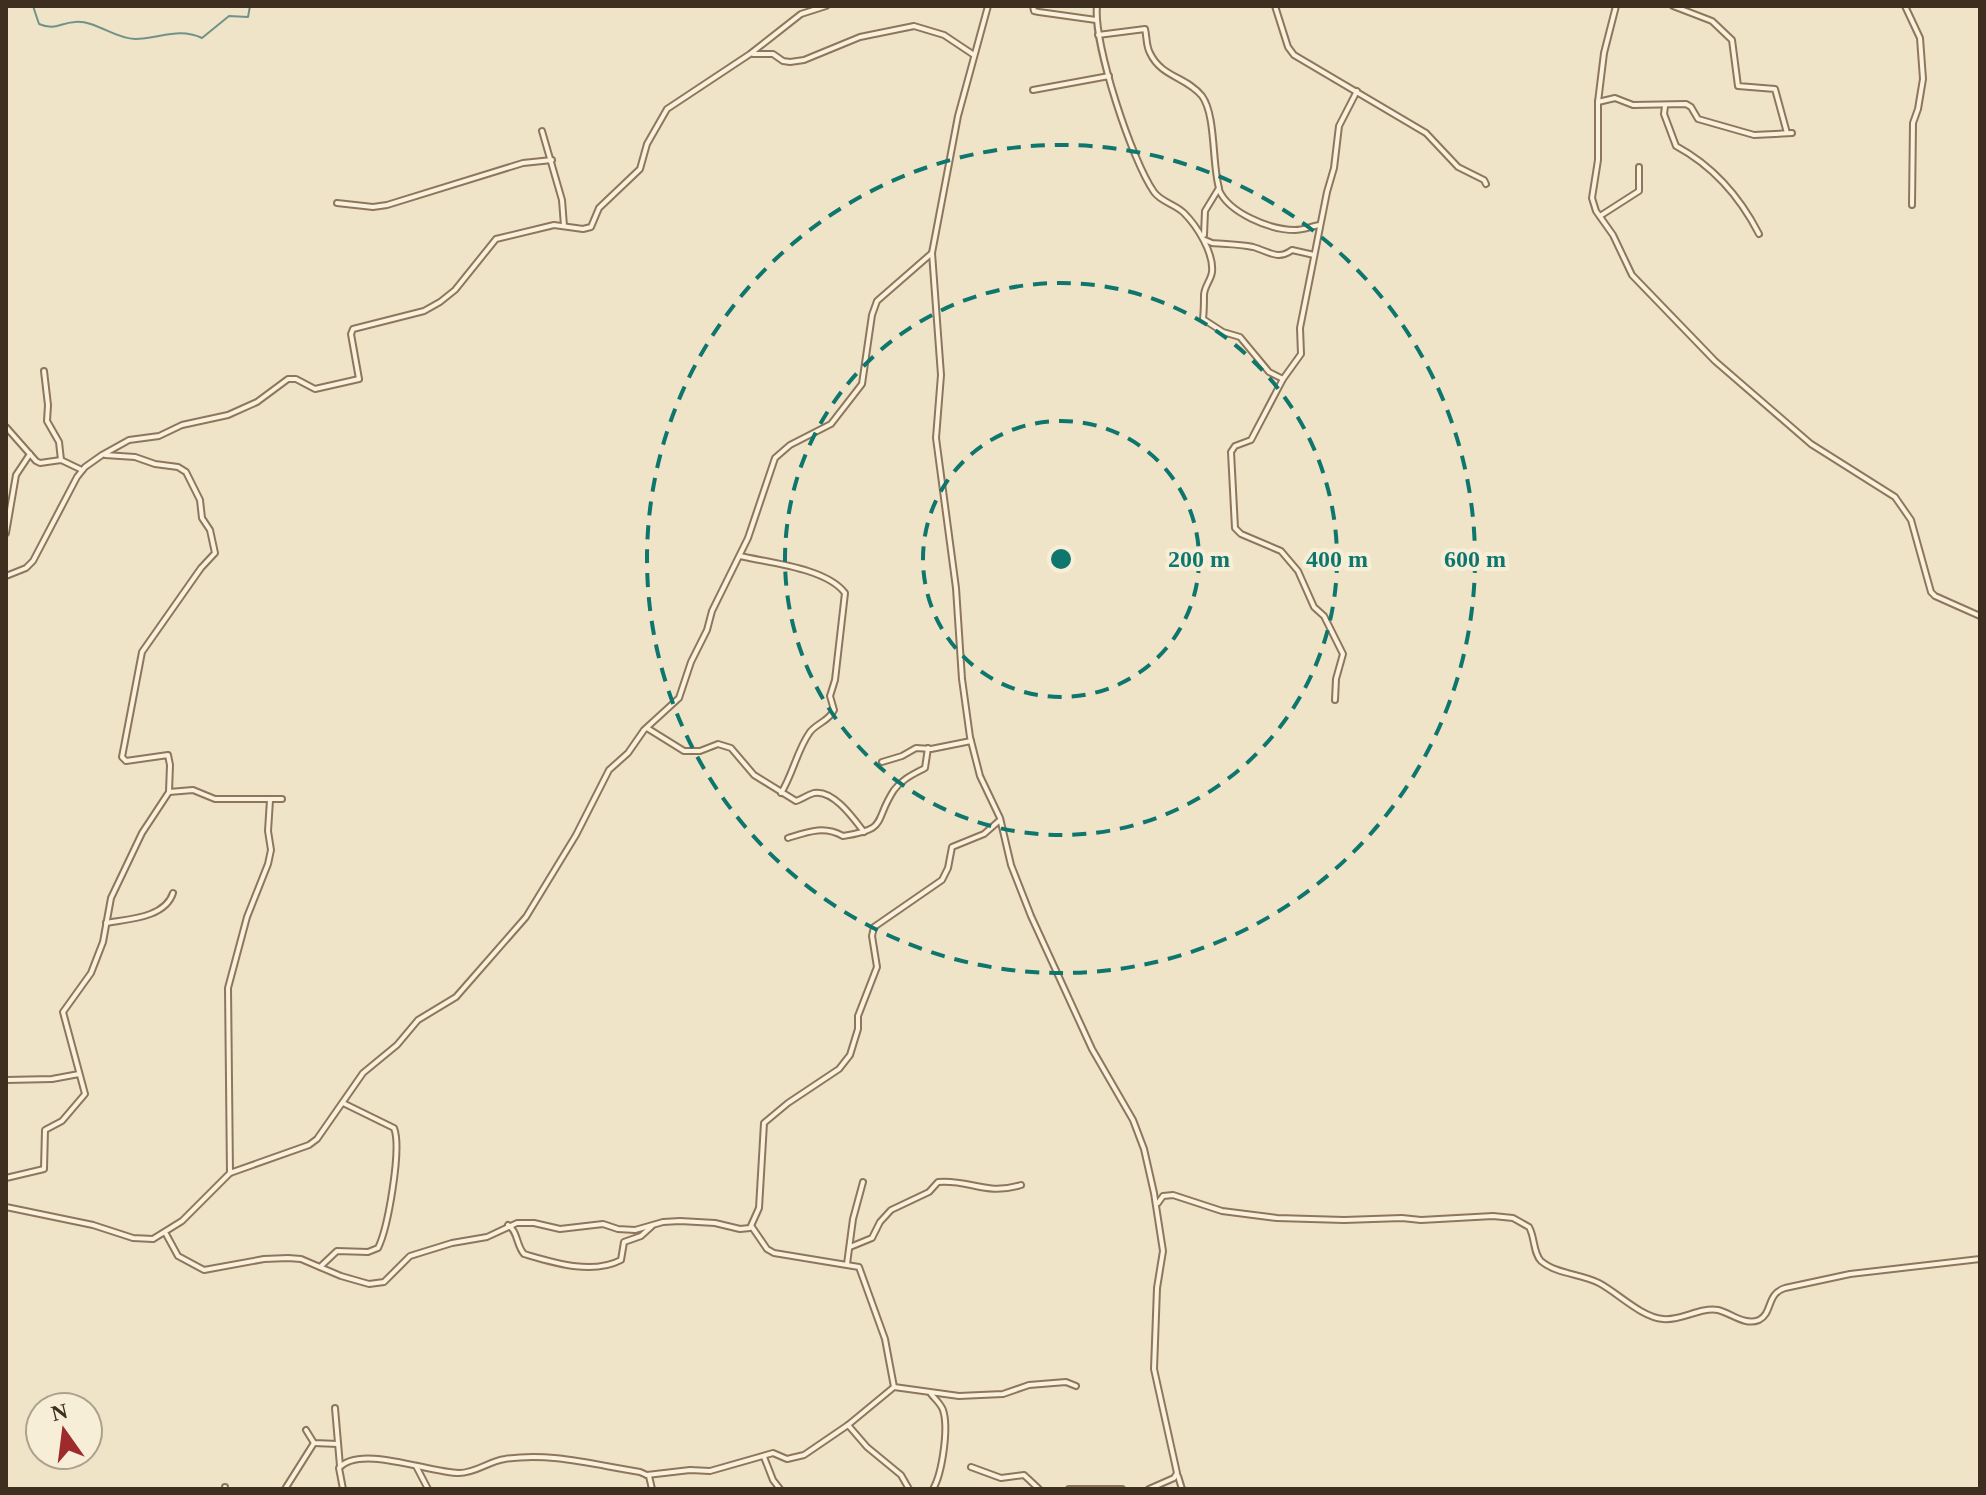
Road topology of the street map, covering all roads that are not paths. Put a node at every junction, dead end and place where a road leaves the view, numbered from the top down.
1 (826, 6) edge
2 (988, 6) edge
3 (1033, 6) edge
4 (1097, 6) edge
5 (1275, 6) edge
6 (1616, 6) edge
7 (1673, 6) edge
8 (1905, 6) edge
9 (1096, 20) junction
10 (1098, 35) junction
11 (750, 54) junction
12 (974, 55) junction
13 (1109, 76) junction
14 (1033, 90) dead end
15 (1357, 91) junction
16 (1598, 102) junction
17 (1665, 106) junction
18 (542, 131) dead end
19 (552, 160) junction
20 (1639, 167) dead end
21 (1486, 184) dead end
22 (1219, 188) junction
23 (337, 203) dead end
24 (1912, 205) dead end
25 (1600, 216) junction
26 (1321, 224) junction
27 (564, 226) junction
28 (1759, 234) dead end
29 (1204, 238) junction
30 (932, 253) junction
31 (1314, 255) junction
32 (44, 371) dead end
33 (1283, 379) junction
34 (6, 427) edge
35 (30, 454) junction
36 (102, 455) junction
37 (61, 460) junction
38 (82, 470) junction
39 (6, 533) edge
40 (740, 556) junction
41 (6, 576) edge
42 (1980, 616) edge
43 (1335, 700) dead end
44 (647, 728) junction
45 (971, 741) junction
46 (928, 748) junction
47 (882, 762) dead end
48 (169, 792) junction
49 (781, 793) junction
50 (282, 799) dead end
51 (270, 800) junction
52 (1000, 818) junction
53 (864, 832) junction
54 (788, 838) dead end
55 (173, 893) dead end
56 (106, 923) junction
57 (80, 1074) junction
58 (6, 1080) edge
59 (343, 1103) junction
60 (230, 1173) junction
61 (6, 1178) edge
62 (863, 1182) dead end
63 (1021, 1185) dead end
64 (1157, 1206) junction
65 (6, 1207) edge
66 (508, 1225) junction
67 (653, 1225) junction
68 (752, 1227) junction
69 (166, 1234) junction
70 (850, 1247) junction
71 (1980, 1259) edge
72 (847, 1264) junction
73 (320, 1267) junction
74 (1076, 1386) dead end
75 (894, 1387) junction
76 (930, 1392) junction
77 (335, 1408) dead end
78 (848, 1425) junction
79 (306, 1430) dead end
80 (314, 1443) junction
81 (338, 1444) junction
82 (764, 1457) junction
83 (340, 1466) junction
84 (416, 1466) junction
85 (971, 1467) dead end
86 (1177, 1474) junction
87 (647, 1475) junction
88 (285, 1489) edge
89 (343, 1489) edge
90 (428, 1489) edge
91 (652, 1489) edge
92 (780, 1489) edge
93 (909, 1489) edge
94 (933, 1489) edge
95 (1039, 1489) edge
96 (1069, 1489) edge
97 (1122, 1489) edge
98 (1149, 1489) edge
99 (1182, 1489) edge

1 - 11 street
2 - 12 street
3 - 9 street
4 - 9 street
5 - 15 street
6 - 16 street
7 - 17 street
8 - 24 street
9 - 10 street
10 - 13 street
10 - 22 street
11 - 12 street
11 - 27 street
12 - 30 street
13 - 14 street
13 - 29 street
15 - 21 street
15 - 26 street
16 - 17 street
16 - 25 street
17 - 28 street
18 - 19 street
19 - 23 street
19 - 27 street
20 - 25 street
22 - 26 street
22 - 29 street
25 - 42 street
26 - 31 street
27 - 36 street
29 - 31 street
29 - 33 street
30 - 40 street
30 - 45 street
31 - 33 street
32 - 37 street
33 - 43 street
34 - 35 street
35 - 37 street
35 - 39 street
36 - 38 street
36 - 48 street
37 - 38 street
38 - 41 street
40 - 44 street
40 - 49 street
44 - 49 street
44 - 59 street
45 - 46 street
45 - 52 street
46 - 47 street
46 - 53 street
48 - 51 street
48 - 56 street
49 - 53 street
50 - 51 street
51 - 60 street
52 - 64 street
52 - 68 street
53 - 54 street
55 - 56 street
56 - 57 street
57 - 58 street
57 - 61 street
59 - 60 street
59 - 73 street
60 - 69 street
62 - 70 street
63 - 70 street
64 - 71 street
64 - 86 street
65 - 69 street
66 - 67 street
66 - 67 street
66 - 73 street
67 - 68 street
68 - 72 street
69 - 73 street
70 - 72 street
72 - 75 street
74 - 76 street
75 - 76 street
75 - 78 street
76 - 94 street
77 - 81 street
78 - 82 street
78 - 93 street
79 - 80 street
80 - 81 street
80 - 88 street
81 - 83 street
82 - 87 street
82 - 92 street
83 - 84 street
83 - 89 street
84 - 87 street
84 - 90 street
85 - 95 street
86 - 98 street
86 - 99 street
87 - 91 street
96 - 97 street

